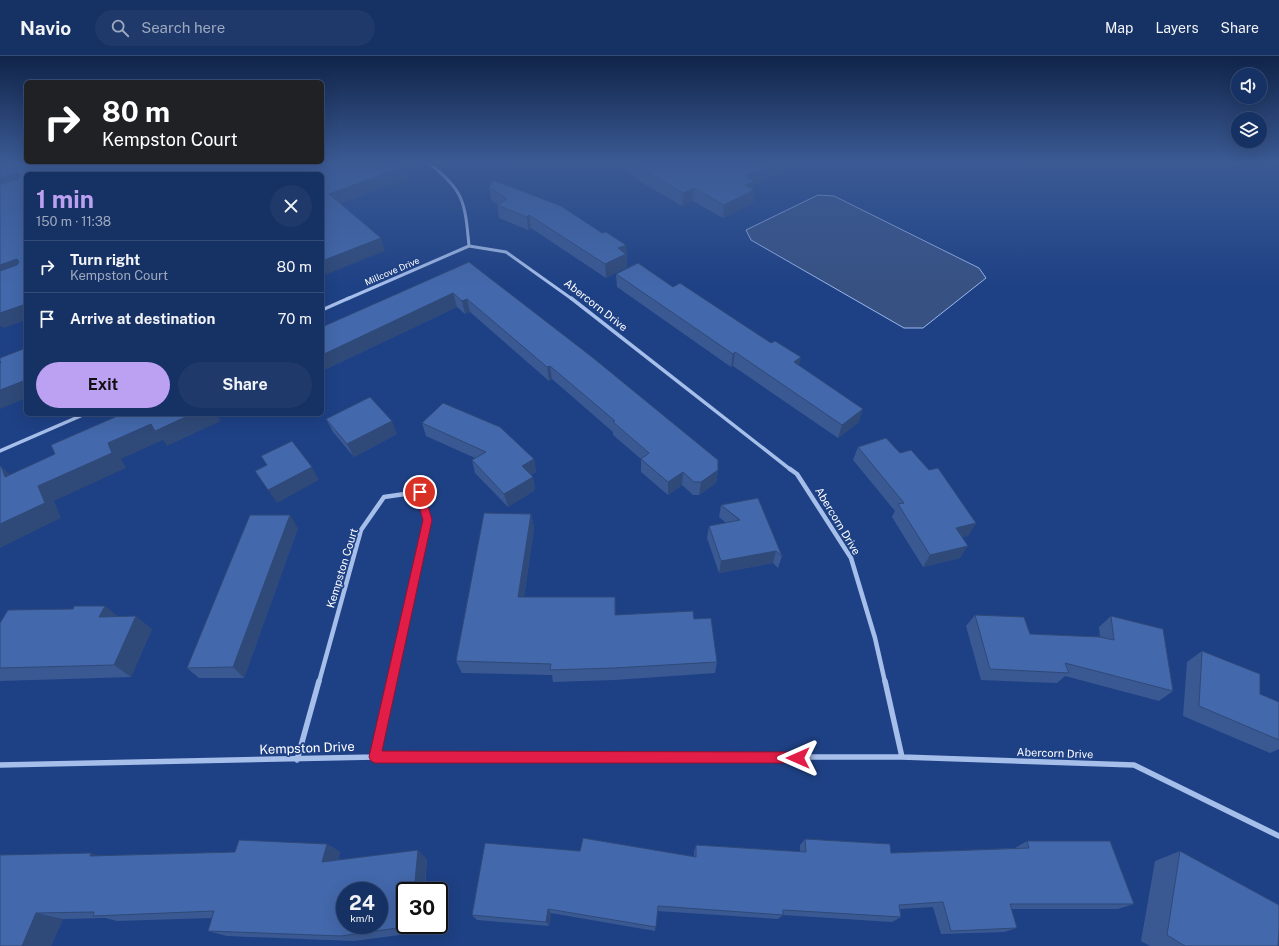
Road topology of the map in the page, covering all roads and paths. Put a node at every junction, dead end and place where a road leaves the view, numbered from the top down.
1 (461, 204) edge
2 (469, 246) junction
3 (324, 309) edge
4 (80, 416) edge
5 (0, 451) edge
6 (375, 757) junction
7 (902, 757) junction
8 (297, 760) junction
9 (0, 765) edge
10 (1279, 836) edge

1 - 2 street
2 - 3 street, Millcove Drive
2 - 7 street, Abercorn Drive
4 - 5 street
6 - 7 street, Kempston Drive
6 - 8 street, Kempston Drive
6 - 8 street, Kempston Court
7 - 10 street, Abercorn Drive
8 - 9 street, Kempston Drive

